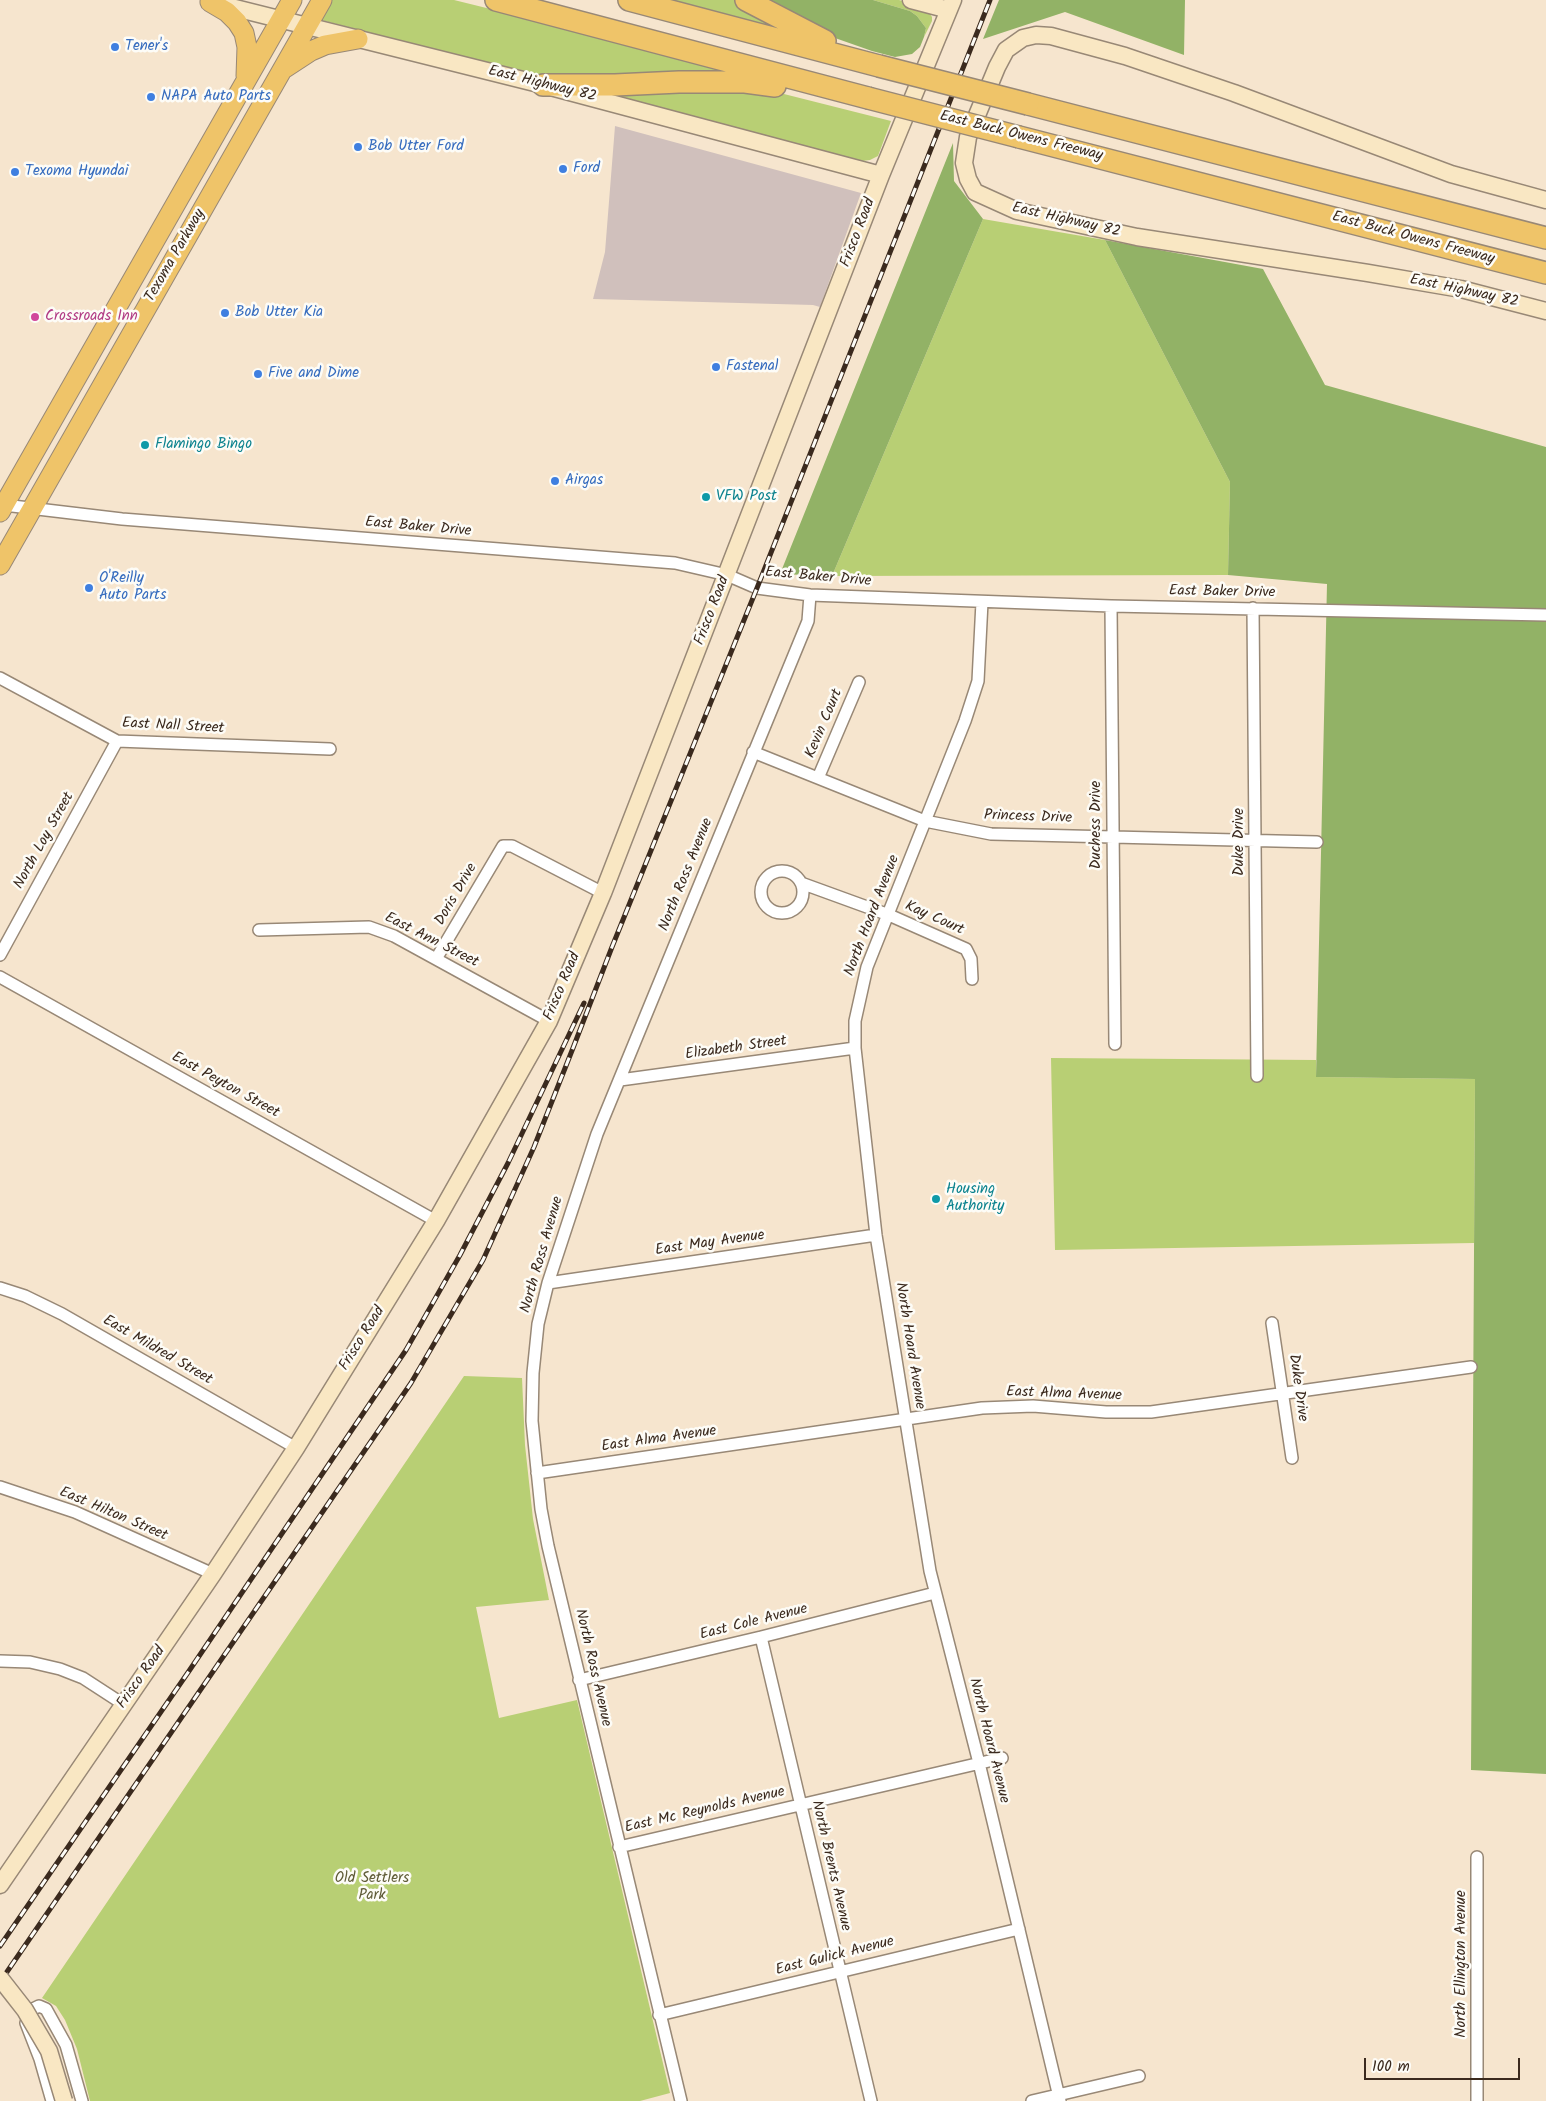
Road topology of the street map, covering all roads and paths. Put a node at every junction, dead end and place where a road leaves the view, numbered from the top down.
1 (292, 0) edge
2 (322, 0) edge
3 (496, 0) edge
4 (629, 0) edge
5 (746, 0) edge
6 (911, 0) edge
7 (206, 1) edge
8 (951, 5) edge
9 (282, 18) junction
10 (307, 26) junction
11 (358, 39) junction
12 (872, 64) junction
13 (282, 71) junction
14 (246, 81) junction
15 (543, 85) junction
16 (845, 94) junction
17 (881, 175) junction
18 (1546, 200) edge
19 (1546, 238) edge
20 (1546, 274) edge
21 (1546, 311) edge
22 (2, 509) edge
23 (31, 510) junction
24 (0, 565) edge
25 (727, 575) junction
26 (810, 595) junction
27 (982, 602) junction
28 (1111, 606) junction
29 (1254, 608) junction
30 (1546, 615) edge
31 (0, 678) edge
32 (859, 682) dead end
33 (117, 741) junction
34 (330, 749) dead end
35 (753, 752) junction
36 (818, 778) junction
37 (925, 821) junction
38 (1112, 836) junction
39 (1255, 839) junction
40 (1316, 842) dead end
41 (801, 883) dead end
42 (603, 893) junction
43 (889, 915) junction
44 (259, 930) dead end
45 (0, 955) edge
46 (436, 959) junction
47 (0, 977) edge
48 (972, 980) dead end
49 (549, 1021) junction
50 (1115, 1044) dead end
51 (855, 1048) junction
52 (1257, 1076) dead end
53 (620, 1080) junction
54 (436, 1221) junction
55 (876, 1235) junction
56 (548, 1283) junction
57 (0, 1288) edge
58 (1272, 1323) dead end
59 (1470, 1367) dead end
60 (1283, 1394) junction
61 (905, 1420) junction
62 (296, 1448) junction
63 (1292, 1458) dead end
64 (537, 1473) junction
65 (0, 1487) edge
66 (213, 1574) junction
67 (935, 1593) junction
68 (761, 1637) junction
69 (0, 1662) edge
70 (579, 1680) junction
71 (123, 1704) junction
72 (1002, 1758) dead end
73 (979, 1763) junction
74 (800, 1804) junction
75 (619, 1847) junction
76 (1477, 1857) dead end
77 (0, 1885) edge
78 (1019, 1929) junction
79 (839, 1971) junction
80 (0, 1978) edge
81 (659, 2015) junction
82 (1139, 2076) dead end
83 (1059, 2098) edge
84 (52, 2101) edge
85 (64, 2101) edge
86 (82, 2101) edge
87 (681, 2101) edge
88 (871, 2101) edge
89 (1032, 2101) edge
90 (1477, 2101) edge

1 - 9 main road, Texoma Parkway
2 - 10 main road, Texoma Parkway
3 - 16 highway, East Buck Owens Freeway
4 - 12 highway
5 - 12 highway
6 - 8 street
7 - 9 street, East Highway 82
7 - 14 main road
8 - 17 street, Frisco Road
9 - 10 street, East Highway 82
9 - 14 main road, Texoma Parkway
10 - 11 street, East Highway 82
10 - 13 main road, Texoma Parkway
11 - 13 main road
11 - 15 street, East Highway 82
12 - 19 highway, bridge
13 - 23 main road, Texoma Parkway
14 - 22 main road, Texoma Parkway
15 - 16 highway
15 - 17 street, East Highway 82
16 - 20 highway, East Buck Owens Freeway, bridge
17 - 25 street, Frisco Road
18 - 21 street, East Highway 82
22 - 23 street, East Baker Drive
23 - 24 main road, Texoma Parkway
23 - 25 street, East Baker Drive
25 - 26 street, East Baker Drive
25 - 42 street, Frisco Road
26 - 27 street, East Baker Drive
26 - 35 street, North Ross Avenue
27 - 28 street, East Baker Drive
27 - 37 street, North Hoard Avenue
28 - 29 street, East Baker Drive
28 - 38 street, Duchess Drive
29 - 30 street, East Baker Drive
29 - 39 street, Duke Drive
31 - 33 street, East Nall Street
32 - 36 street, Kevin Court
33 - 34 street, East Nall Street
33 - 45 street, North Loy Street
35 - 36 street, Princess Drive
35 - 53 street, North Ross Avenue
36 - 37 street, Princess Drive
37 - 38 street, Princess Drive
37 - 43 street, North Hoard Avenue
38 - 39 street, Princess Drive
38 - 50 street, Duchess Drive
39 - 40 street, Princess Drive
39 - 52 street, Duke Drive
41 - 43 street
42 - 46 street, Doris Drive
42 - 49 street, Frisco Road
43 - 48 street, Kay Court
43 - 51 street, North Hoard Avenue
44 - 46 street, East Ann Street
46 - 49 street, East Ann Street
47 - 54 street, East Peyton Street
49 - 54 street, Frisco Road
51 - 53 street, Elizabeth Street
51 - 55 street, North Hoard Avenue
53 - 56 street, North Ross Avenue
54 - 62 street, Frisco Road
55 - 56 street, East May Avenue
55 - 61 street, North Hoard Avenue
56 - 64 street, North Ross Avenue
57 - 62 street, East Mildred Street
58 - 60 street, Duke Drive
59 - 60 street, East Alma Avenue
60 - 61 street, East Alma Avenue
60 - 63 street, Duke Drive
61 - 64 street, East Alma Avenue
61 - 67 street, North Hoard Avenue
62 - 66 street, Frisco Road
64 - 70 street, North Ross Avenue
65 - 66 street, East Hilton Street
66 - 71 street, Frisco Road
67 - 68 street, East Cole Avenue
67 - 73 street, North Hoard Avenue
68 - 70 street, East Cole Avenue
68 - 74 street, North Brents Avenue
69 - 71 street
70 - 75 street, North Ross Avenue
71 - 77 street, Frisco Road
72 - 73 street, East Mc Reynolds Avenue
73 - 74 street, East Mc Reynolds Avenue
73 - 78 street, North Hoard Avenue
74 - 75 street, East Mc Reynolds Avenue
74 - 79 street, North Brents Avenue
75 - 81 street, North Ross Avenue
76 - 90 street, North Ellington Avenue
78 - 79 street, East Gulick Avenue
78 - 83 street, North Hoard Avenue
79 - 81 street, East Gulick Avenue
79 - 88 street, North Brents Avenue
80 - 85 street, bridge
81 - 87 street, North Ross Avenue
82 - 83 street
83 - 89 street
84 - 86 street

